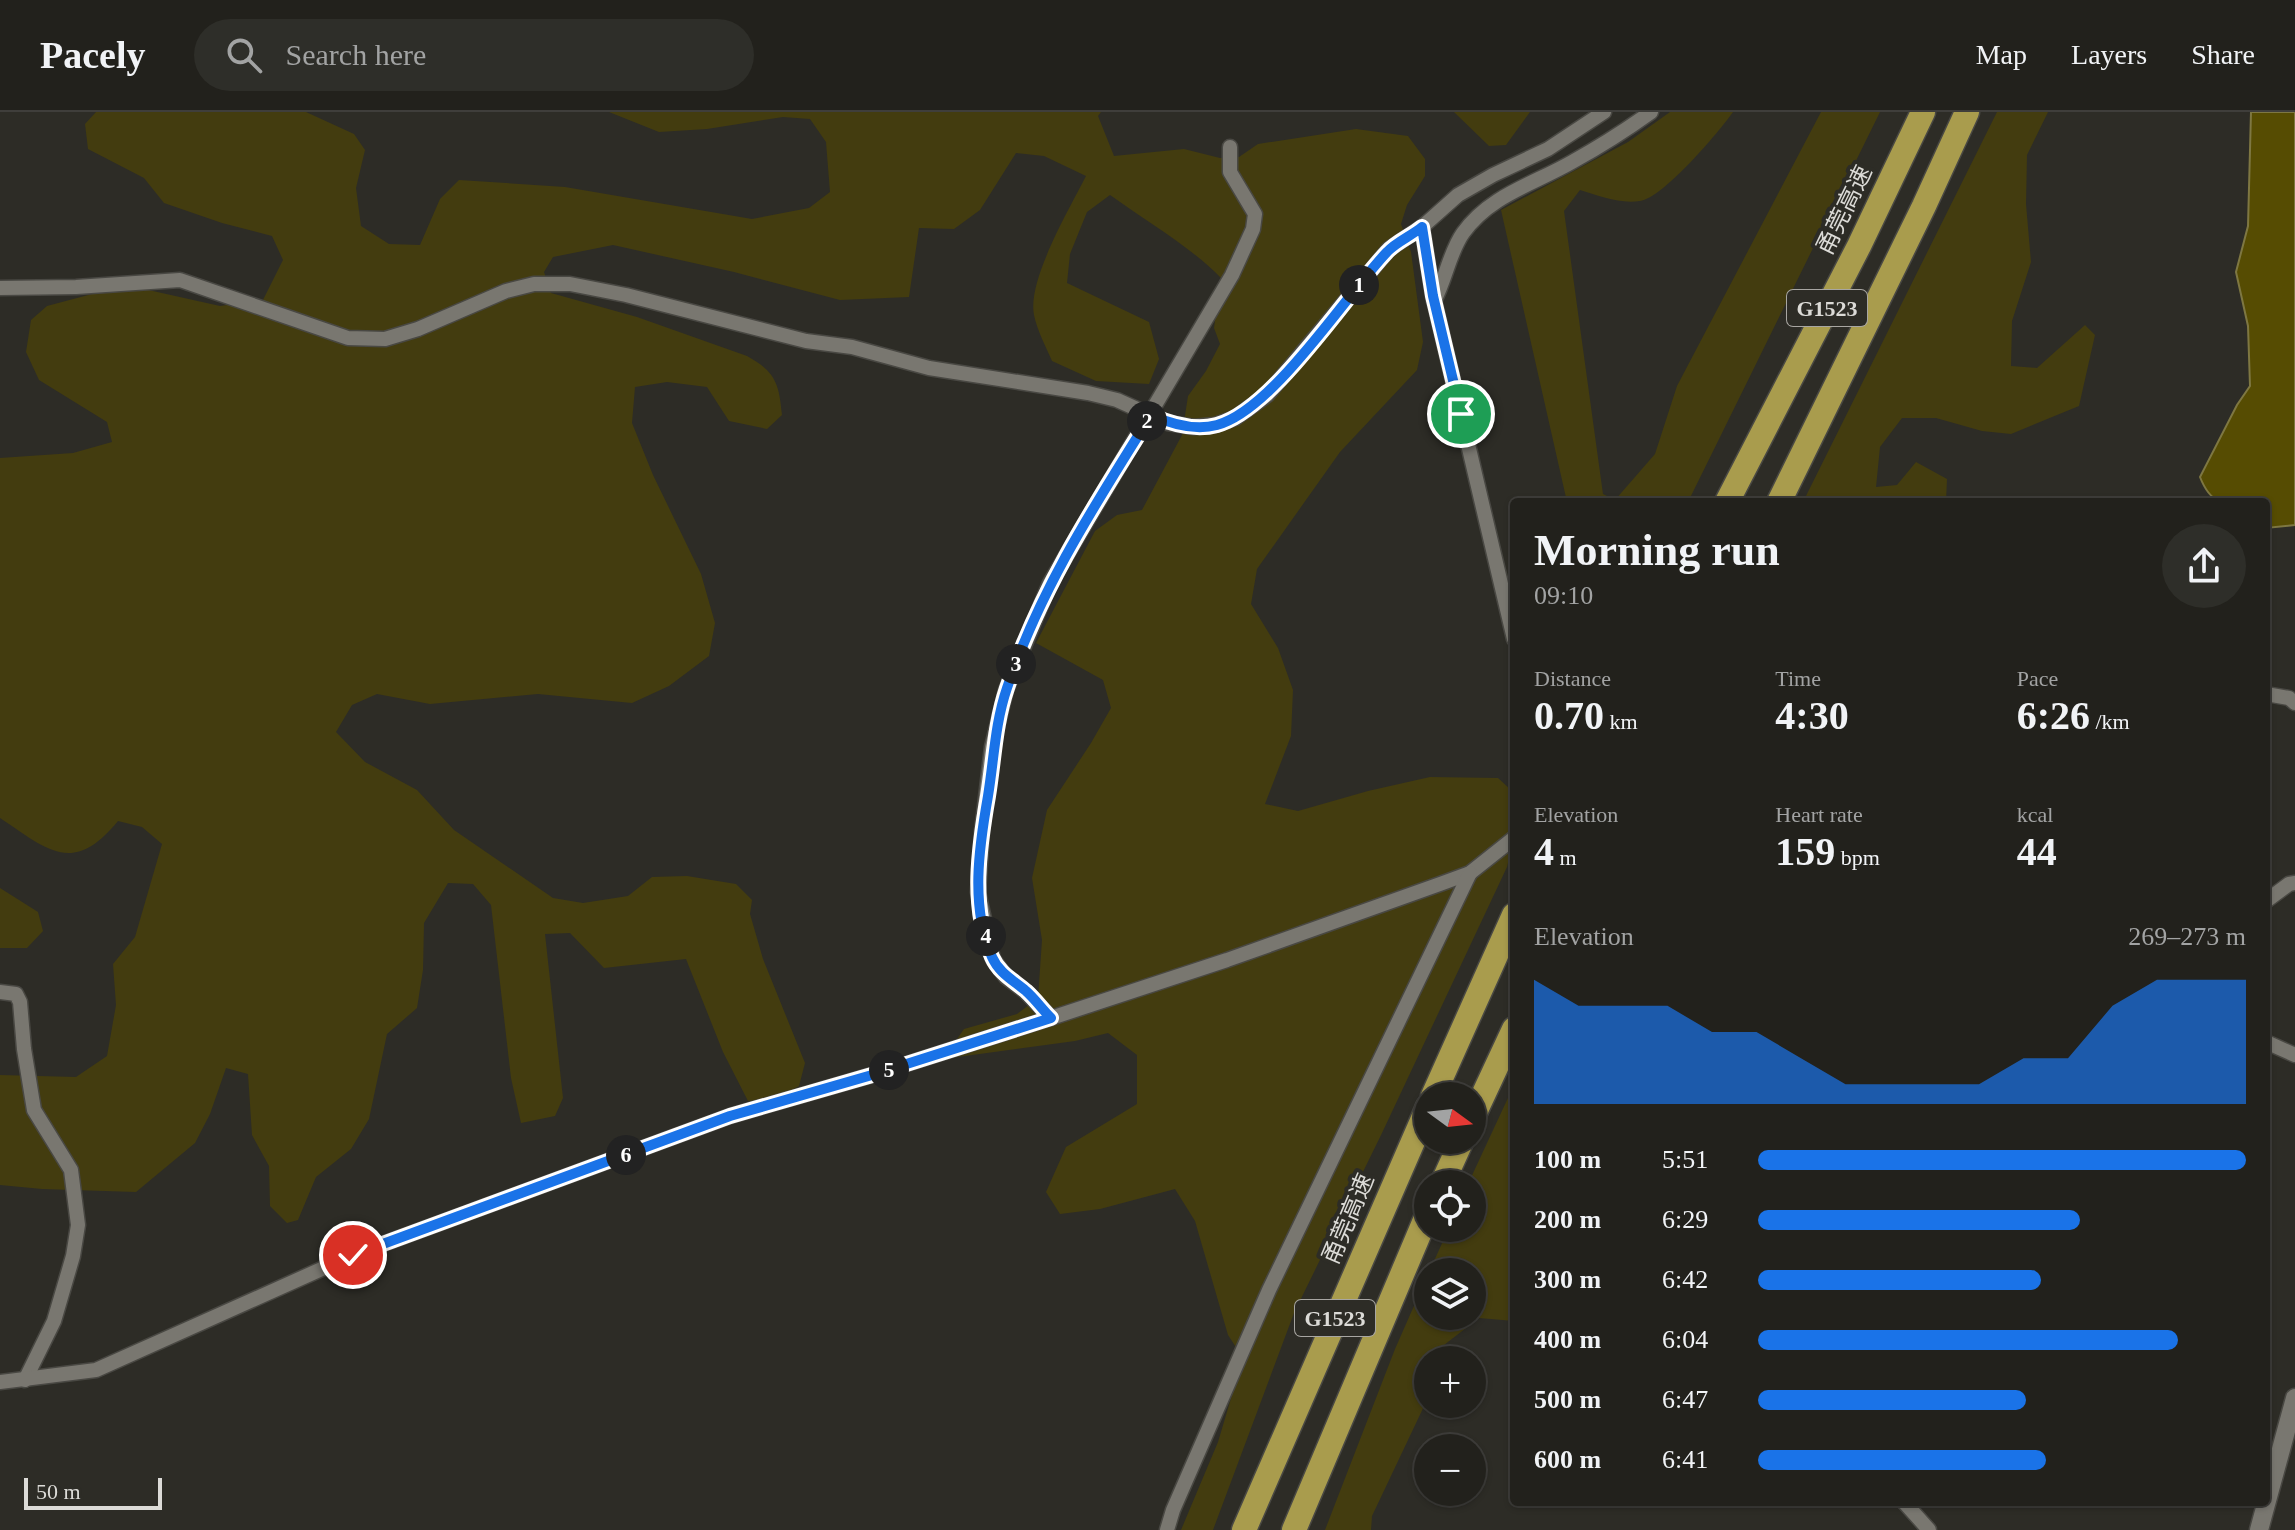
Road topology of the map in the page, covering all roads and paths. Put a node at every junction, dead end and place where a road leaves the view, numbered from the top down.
1 (1604, 112) edge
2 (1651, 112) edge
3 (1923, 112) edge
4 (1967, 112) edge
5 (1230, 147) dead end
6 (1422, 227) junction
7 (0, 288) edge
8 (1434, 301) junction
9 (1151, 415) junction
10 (1729, 498) edge
11 (1781, 498) edge
12 (1510, 622) edge
13 (2270, 695) edge
14 (2295, 703) edge
15 (1510, 841) edge
16 (1470, 873) junction
17 (2295, 883) edge
18 (2270, 898) edge
19 (1510, 924) edge
20 (0, 992) edge
21 (1051, 1018) junction
22 (1510, 1038) edge
23 (2270, 1044) edge
24 (2295, 1055) edge
25 (1439, 1082) edge
26 (1486, 1089) edge
27 (1414, 1139) edge
28 (1416, 1242) edge
29 (25, 1380) junction
30 (0, 1382) edge
31 (2295, 1398) edge
32 (2270, 1490) edge
33 (1913, 1506) edge
34 (2266, 1506) edge
35 (1167, 1530) edge
36 (1244, 1530) edge
37 (1294, 1530) edge
38 (1929, 1530) edge
39 (2259, 1530) edge

1 - 6 street
2 - 8 street
3 - 10 highway, 甬莞高速 / G1523
4 - 11 highway, G1523
5 - 9 street
6 - 8 street
6 - 9 street
7 - 9 street
8 - 12 street
9 - 21 street
13 - 14 street
15 - 16 street
16 - 21 street
16 - 35 street
17 - 18 street
19 - 25 highway
20 - 29 street
21 - 29 street
22 - 26 highway
23 - 24 street
27 - 36 highway, 甬莞高速 / G1523
28 - 37 highway, G1523
29 - 30 street
31 - 32 street
33 - 38 street
34 - 39 street

